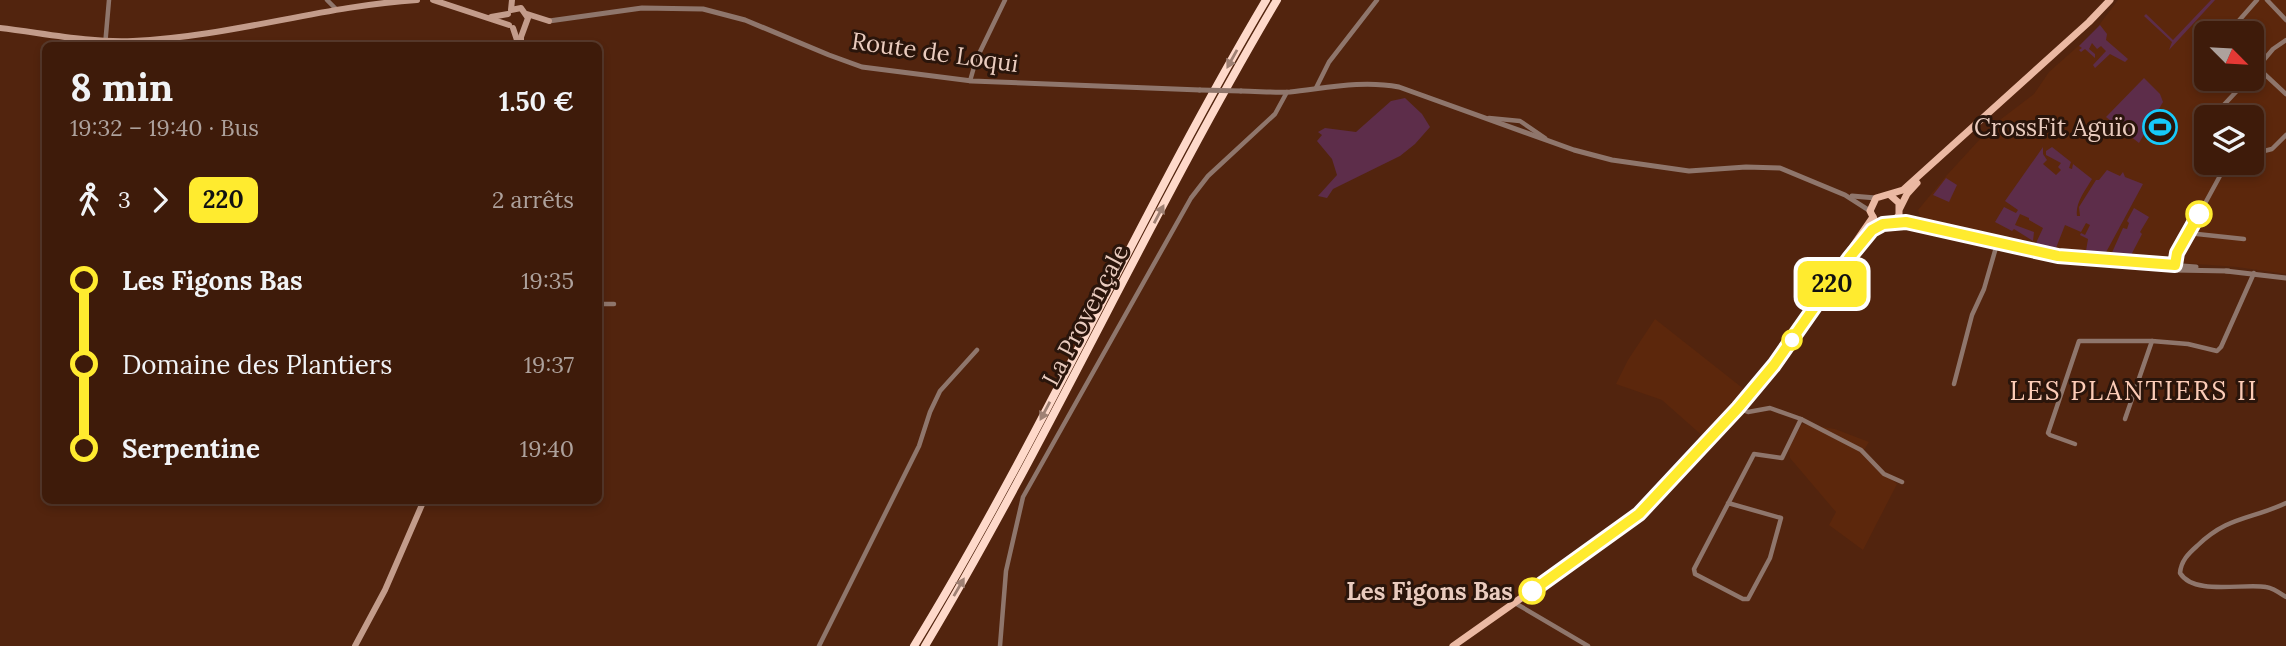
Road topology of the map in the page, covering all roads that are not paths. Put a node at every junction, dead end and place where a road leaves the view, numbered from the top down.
1 (110, 0) edge
2 (327, 0) edge
3 (417, 0) edge
4 (433, 0) edge
5 (514, 0) edge
6 (1005, 0) edge
7 (1266, 0) edge
8 (1278, 0) edge
9 (1377, 0) edge
10 (2112, 0) edge
11 (2257, 0) edge
12 (2267, 0) edge
13 (440, 1) edge
14 (338, 11) junction
15 (524, 11) junction
16 (509, 12) junction
17 (486, 16) junction
18 (2286, 20) edge
19 (549, 21) junction
20 (2239, 21) edge
21 (525, 25) junction
22 (511, 27) junction
23 (0, 29) edge
24 (2286, 40) edge
25 (98, 42) edge
26 (105, 42) edge
27 (116, 42) edge
28 (518, 42) edge
29 (521, 42) edge
30 (2264, 60) edge
31 (2264, 74) edge
32 (970, 81) junction
33 (1316, 88) junction
34 (2237, 91) edge
35 (1287, 92) junction
36 (2286, 94) edge
37 (2224, 105) edge
38 (2286, 135) edge
39 (2264, 151) edge
40 (2219, 175) edge
41 (1845, 195) junction
42 (1890, 195) junction
43 (1876, 198) junction
44 (1901, 207) junction
45 (1872, 214) junction
46 (1892, 223) junction
47 (1914, 223) junction
48 (1883, 224) junction
49 (2190, 231) junction
50 (2244, 239) dead end
51 (1997, 244) junction
52 (2171, 267) junction
53 (2254, 273) junction
54 (2286, 278) edge
55 (602, 304) edge
56 (614, 304) dead end
57 (2152, 341) junction
58 (977, 350) dead end
59 (1782, 352) junction
60 (1954, 384) dead end
61 (1738, 408) junction
62 (1801, 419) junction
63 (2124, 419) dead end
64 (2075, 444) dead end
65 (1902, 482) dead end
66 (1728, 503) junction
67 (2286, 503) edge
68 (422, 504) edge
69 (2286, 597) edge
70 (1516, 603) junction
71 (355, 646) edge
72 (819, 646) edge
73 (914, 646) edge
74 (925, 646) edge
75 (1000, 646) edge
76 (1452, 646) edge
77 (1588, 646) edge

1 - 26 street
2 - 14 street
3 - 14 main road
4 - 13 main road
5 - 15 main road
5 - 16 main road
6 - 32 street
7 -> 73 highway, La Provençale
74 -> 8 highway, La Provençale
9 - 33 street
10 - 42 main road
10 - 44 main road
11 - 20 street
12 - 18 street
13 - 17 main road
14 - 27 main road
15 - 16 main road
15 - 19 main road
15 - 21 main road
16 - 17 main road
16 - 22 street
17 - 22 main road
19 - 21 main road
19 - 32 street, Route de Loqui
21 - 22 street
21 - 29 main road
22 - 28 main road
23 - 25 main road
24 - 30 street
31 - 36 street
32 - 35 street, Route de Loqui, bridge
33 - 35 street, Route de Loqui
33 - 41 street, Route de Loqui
34 - 37 street
35 - 75 street
38 - 39 street
40 - 49 street
41 - 43 street
41 - 45 street
42 - 43 main road
42 - 44 main road
43 - 45 main road
44 - 46 main road
44 - 47 street
45 - 48 main road
45 - 59 main road
46 - 47 street
46 - 48 main road
47 - 51 street
48 - 59 main road
49 - 50 street
49 - 52 street
51 - 52 street
51 - 60 street
52 - 53 street
53 - 54 street
53 - 57 street
55 - 56 street
57 - 63 street
57 - 64 street
58 - 72 street
59 - 61 main road
61 - 62 street
61 - 70 main road
62 - 65 street
62 - 66 street
66 - 66 street
67 - 69 street
68 - 71 main road
70 - 76 main road
70 - 77 street

